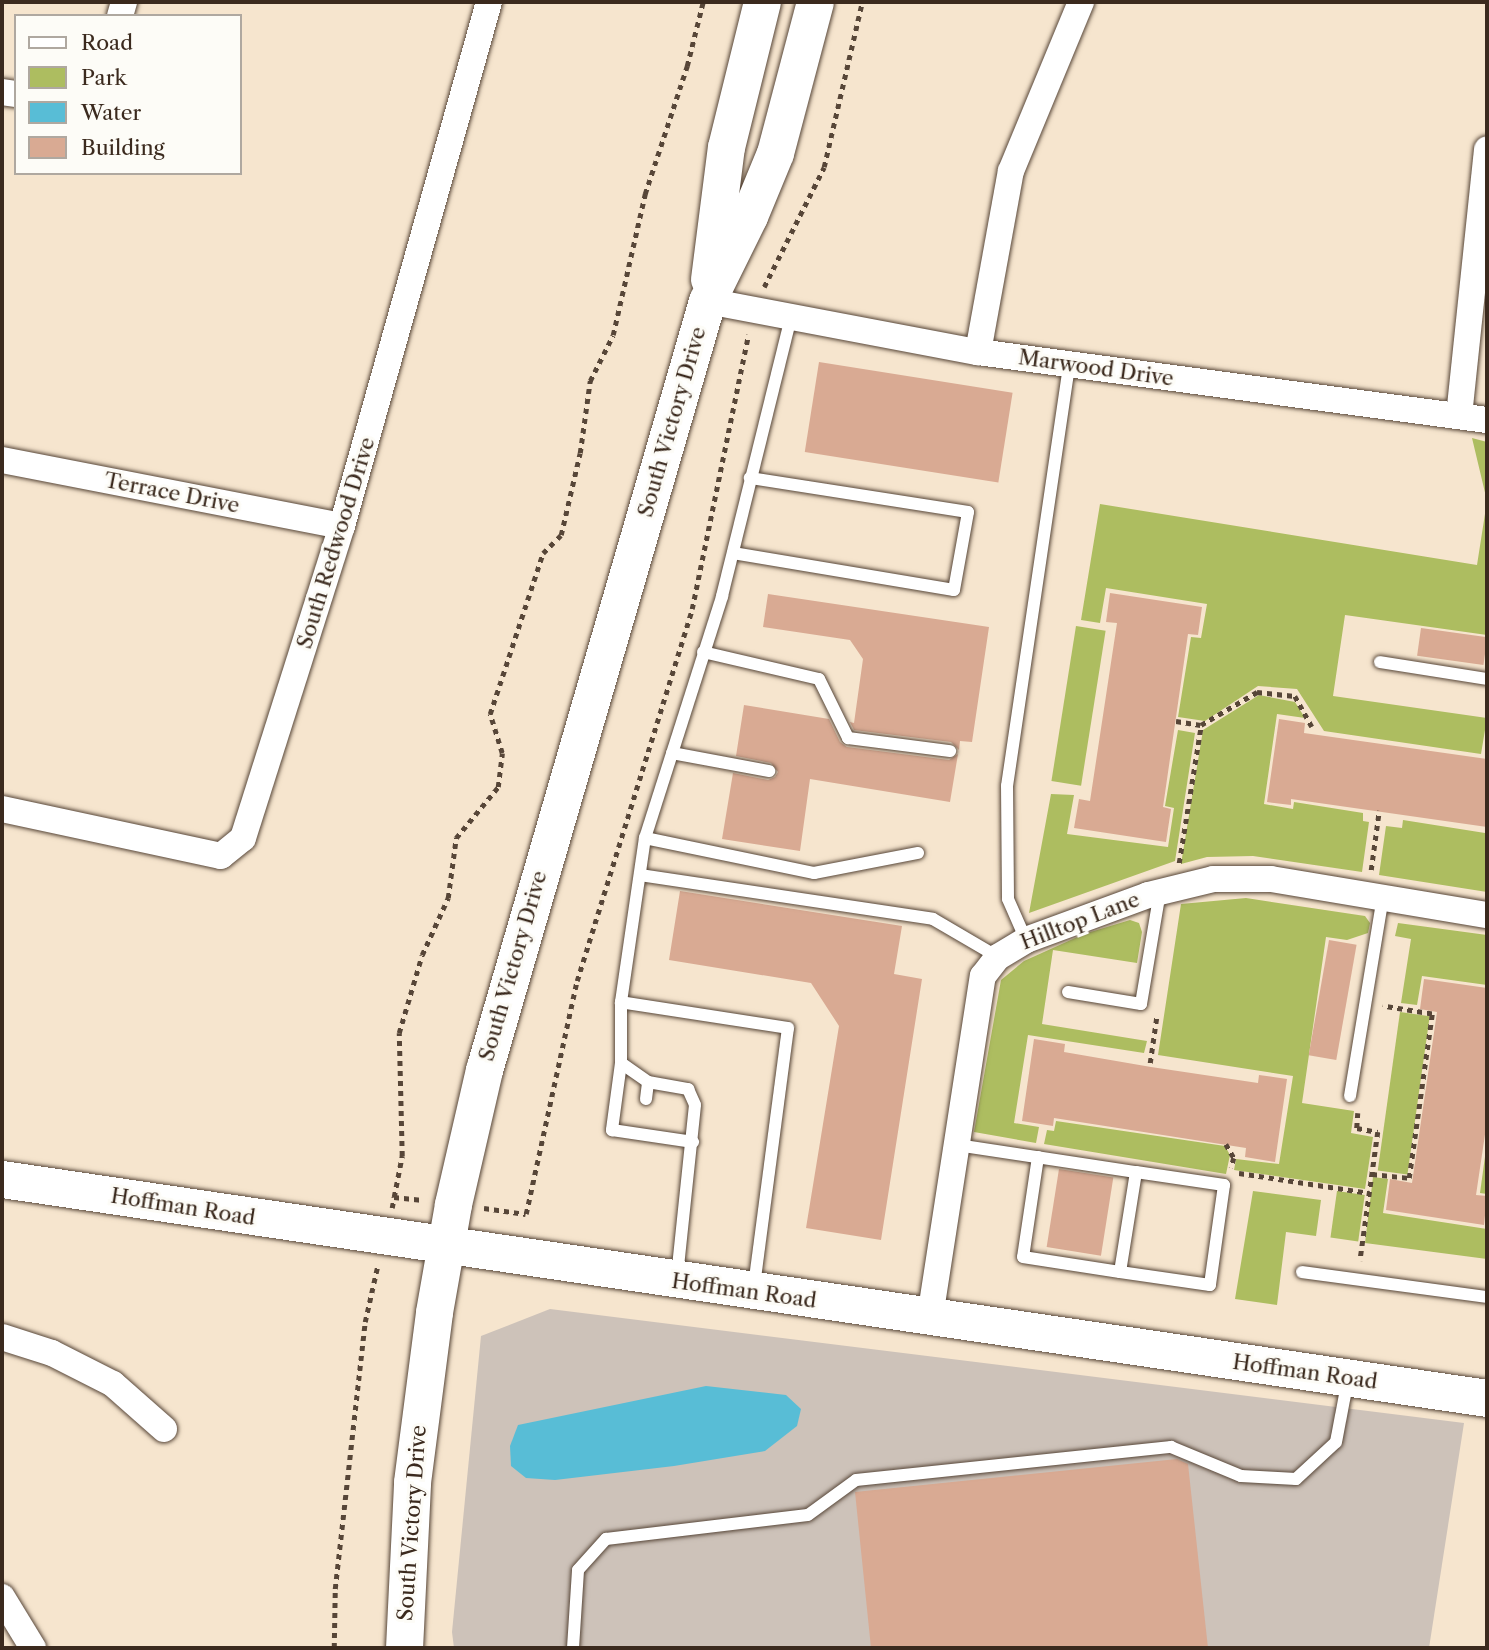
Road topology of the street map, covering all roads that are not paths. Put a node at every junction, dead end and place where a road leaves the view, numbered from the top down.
1 (489, 2) edge
2 (762, 2) edge
3 (815, 2) edge
4 (1081, 2) edge
5 (1487, 149) edge
6 (707, 301) junction
7 (791, 317) junction
8 (978, 352) junction
9 (1069, 364) junction
10 (1459, 416) junction
11 (1487, 421) edge
12 (2, 460) edge
13 (750, 478) junction
14 (342, 526) junction
15 (733, 553) junction
16 (703, 652) junction
17 (1380, 662) dead end
18 (1487, 678) edge
19 (950, 751) dead end
20 (672, 753) junction
21 (769, 771) dead end
22 (2, 808) edge
23 (645, 838) junction
24 (918, 853) dead end
25 (640, 875) junction
26 (1167, 890) junction
27 (1375, 896) junction
28 (1487, 915) edge
29 (1026, 940) junction
30 (998, 957) junction
31 (1068, 992) dead end
32 (621, 1002) junction
33 (621, 1062) junction
34 (648, 1082) junction
35 (1350, 1097) road end
36 (646, 1099) dead end
37 (693, 1142) junction
38 (957, 1144) junction
39 (1038, 1157) junction
40 (1136, 1172) junction
41 (2, 1179) edge
42 (444, 1246) junction
43 (1120, 1272) junction
44 (1302, 1272) dead end
45 (677, 1281) junction
46 (753, 1292) junction
47 (1487, 1297) edge
48 (930, 1317) junction
49 (2, 1337) edge
50 (1348, 1378) junction
51 (1487, 1398) edge
52 (164, 1429) dead end
53 (6, 1612) edge
54 (33, 1648) edge
55 (404, 1648) edge
56 (573, 1648) edge

1 - 14 street, South Redwood Drive
2 - 6 main road, South Victory Drive
3 - 6 main road, South Victory Drive
4 - 8 street
5 - 10 street
6 - 7 street, Marwood Drive
6 - 42 main road, South Victory Drive
7 - 8 street, Marwood Drive
7 - 13 lane
8 - 9 street, Marwood Drive
9 - 10 street, Marwood Drive
9 - 29 lane
10 - 11 street, Marwood Drive
12 - 14 street, Terrace Drive
13 - 15 lane
13 - 15 lane
14 - 22 street, South Redwood Drive
15 - 16 lane
16 - 19 lane
16 - 20 lane
17 - 18 lane
20 - 21 lane
20 - 23 lane
23 - 24 lane
23 - 25 lane
25 - 30 lane
25 - 32 lane
26 - 27 street, Hilltop Lane
26 - 29 street, Hilltop Lane
26 - 31 lane
27 - 28 street, Hilltop Lane
27 - 35 lane
29 - 30 street, Hilltop Lane
30 - 38 street, Hilltop Lane
32 - 33 lane
32 - 46 lane
33 - 34 lane
33 - 37 lane
34 - 36 lane
34 - 37 lane
37 - 45 lane
38 - 39 lane
38 - 48 street, Hilltop Lane
39 - 40 lane
39 - 43 lane
40 - 43 lane
40 - 43 lane
41 - 42 main road, Hoffman Road
42 - 45 main road, Hoffman Road
42 - 55 main road, South Victory Drive
44 - 47 lane
45 - 46 main road, Hoffman Road
46 - 48 main road, Hoffman Road
48 - 50 main road, Hoffman Road
49 - 52 street
50 - 51 main road, Hoffman Road
50 - 56 lane
53 - 54 street

